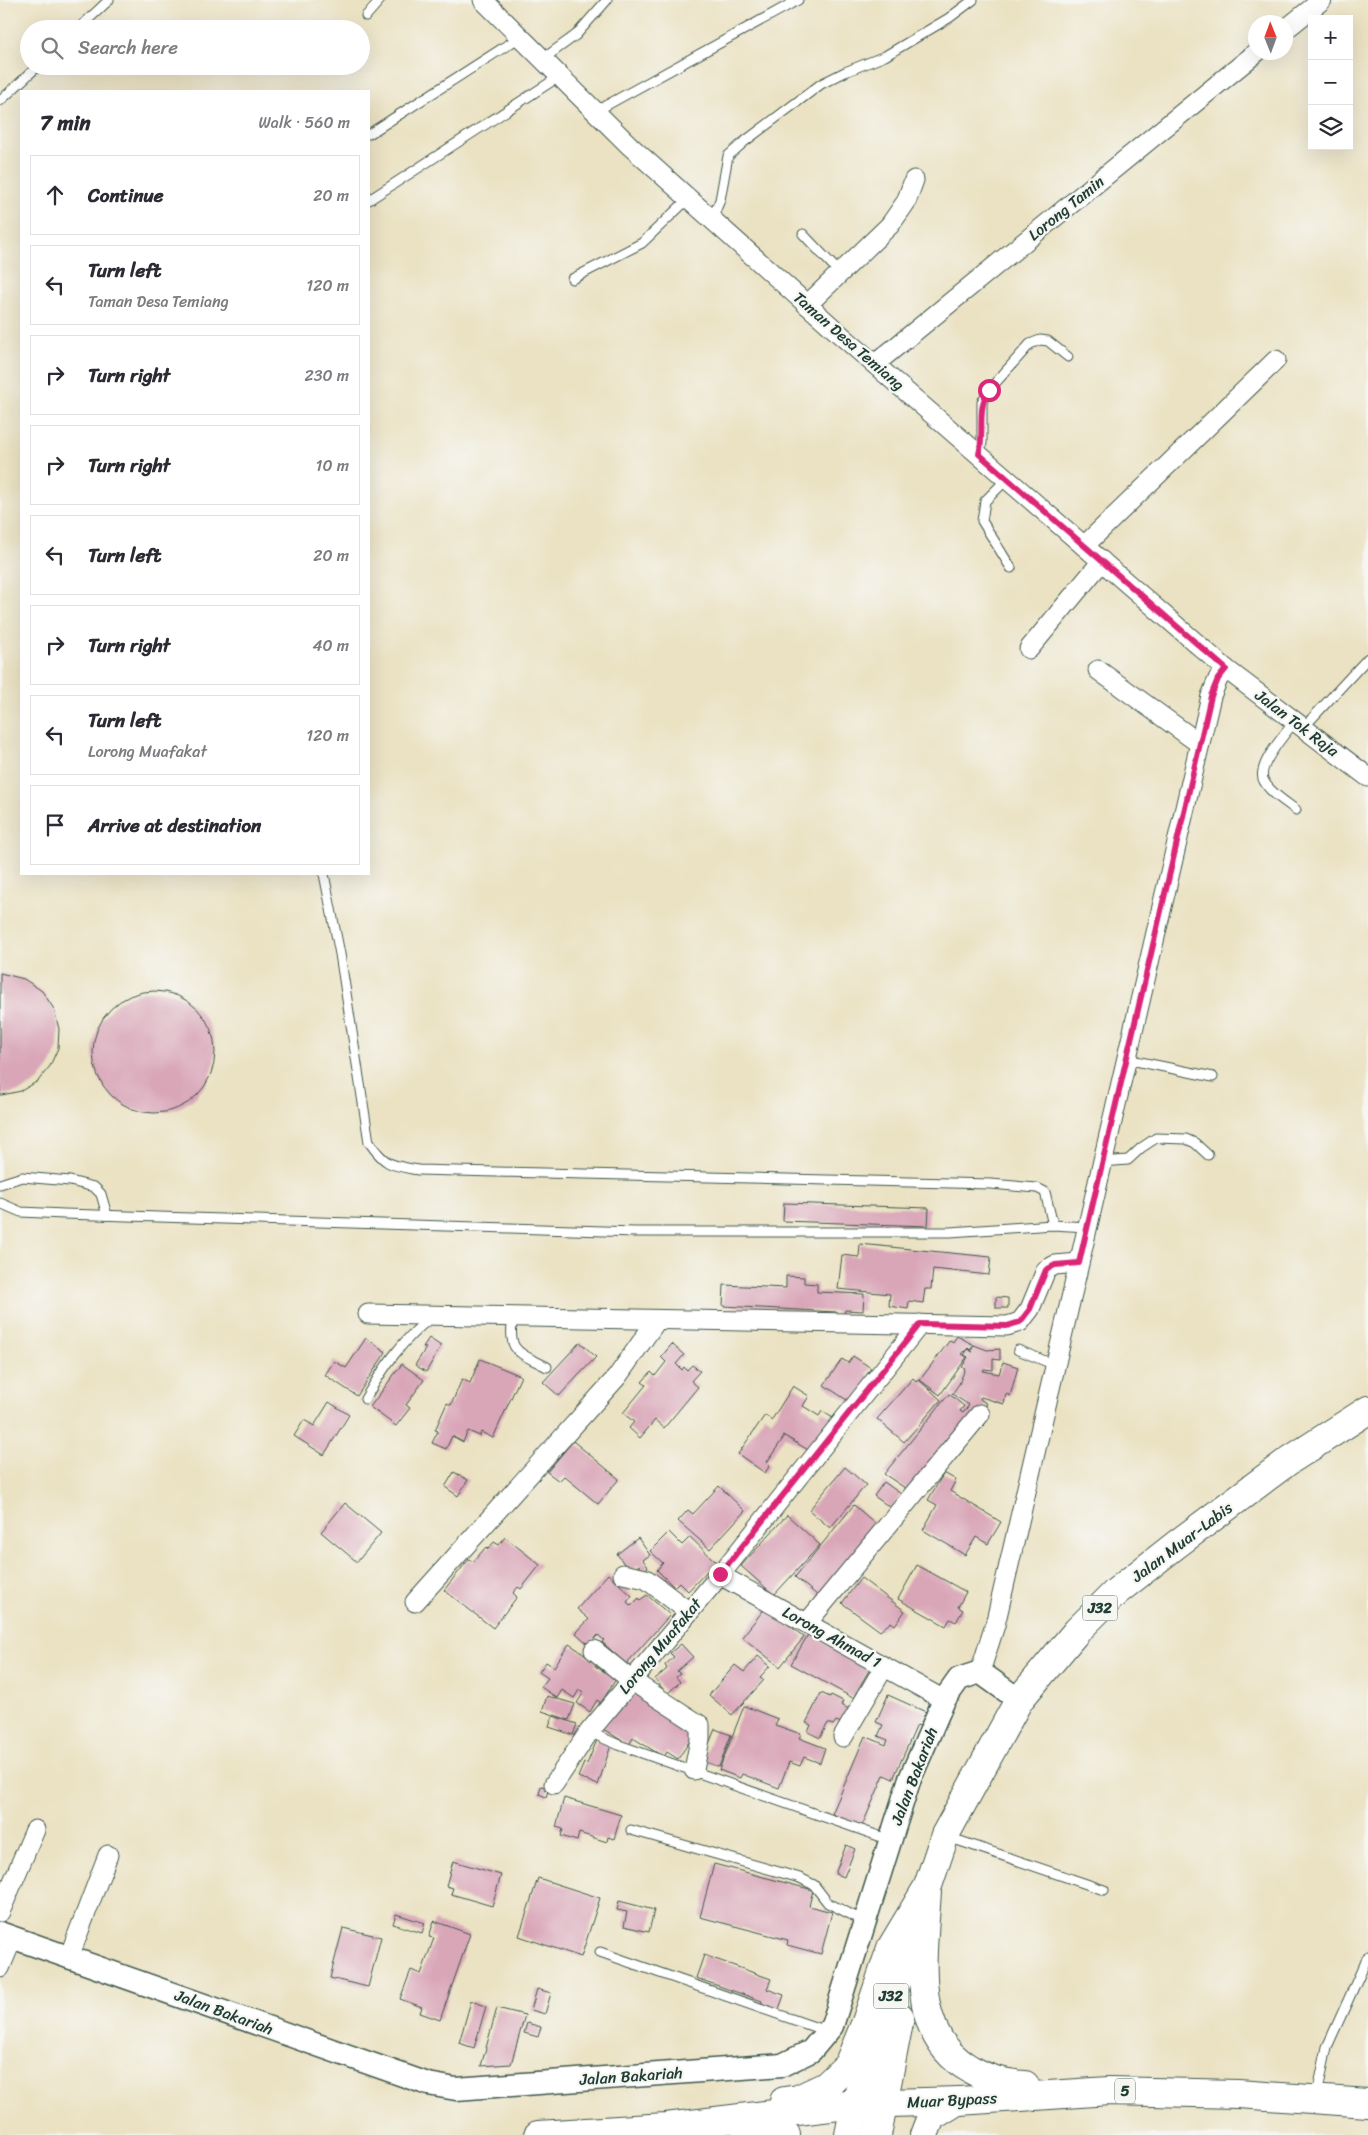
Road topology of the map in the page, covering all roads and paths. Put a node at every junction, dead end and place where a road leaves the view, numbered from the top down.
1 (109, 0) edge
2 (380, 0) edge
3 (483, 0) edge
4 (607, 0) edge
5 (798, 0) edge
6 (973, 0) edge
7 (1322, 0) edge
8 (366, 16) dead end
9 (88, 20) edge
10 (1293, 24) edge
11 (520, 37) junction
12 (543, 59) junction
13 (1248, 59) edge
14 (28, 75) edge
15 (560, 76) junction
16 (0, 101) edge
17 (596, 112) junction
18 (370, 133) edge
19 (914, 180) dead end
20 (689, 198) junction
21 (370, 199) edge
22 (712, 219) junction
23 (802, 234) dead end
24 (840, 273) junction
25 (572, 279) dead end
26 (807, 305) junction
27 (1068, 357) dead end
28 (1276, 360) dead end
29 (875, 364) junction
30 (979, 454) junction
31 (1007, 479) junction
32 (1084, 546) junction
33 (1102, 561) junction
34 (1011, 568) dead end
35 (1029, 649) dead end
36 (1368, 658) edge
37 (1226, 669) junction
38 (1098, 670) dead end
39 (1299, 724) junction
40 (1200, 744) junction
41 (1368, 777) edge
42 (1296, 810) dead end
43 (324, 875) edge
44 (1126, 1059) junction
45 (1213, 1077) dead end
46 (1208, 1155) dead end
47 (1102, 1162) junction
48 (0, 1184) edge
49 (0, 1203) edge
50 (107, 1215) junction
51 (1053, 1225) junction
52 (1088, 1227) junction
53 (1079, 1263) junction
54 (368, 1314) dead end
55 (435, 1316) junction
56 (513, 1317) junction
57 (657, 1320) junction
58 (920, 1324) junction
59 (1018, 1350) dead end
60 (1055, 1365) junction
61 (547, 1367) dead end
62 (365, 1398) dead end
63 (1368, 1410) edge
64 (980, 1414) dead end
65 (623, 1574) dead end
66 (720, 1574) junction
67 (415, 1602) dead end
68 (689, 1612) junction
69 (807, 1623) junction
70 (594, 1650) dead end
71 (884, 1667) junction
72 (980, 1672) junction
73 (632, 1680) junction
74 (944, 1700) junction
75 (1019, 1700) junction
76 (589, 1732) junction
77 (843, 1737) dead end
78 (694, 1770) junction
79 (554, 1784) dead end
80 (35, 1830) dead end
81 (631, 1830) dead end
82 (945, 1835) junction
83 (891, 1840) junction
84 (108, 1855) dead end
85 (927, 1888) junction
86 (1104, 1890) dead end
87 (0, 1912) edge
88 (866, 1922) junction
89 (6, 1935) edge
90 (600, 1952) dead end
91 (1368, 1956) edge
92 (69, 1957) junction
93 (0, 1968) edge
94 (828, 2031) junction
95 (1109, 2091) junction
96 (1316, 2099) junction
97 (959, 2101) junction
98 (1368, 2103) edge
99 (855, 2104) junction
100 (883, 2104) junction
101 (666, 2127) junction
102 (575, 2132) junction
103 (538, 2135) edge
104 (786, 2135) edge
105 (849, 2135) edge
106 (877, 2135) edge
107 (924, 2135) edge

1 - 9 lane
2 - 8 lane
3 - 11 street, Taman Desa Temiang
4 - 12 lane
5 - 17 lane
6 - 22 lane
7 - 10 street
11 - 12 street, Taman Desa Temiang
11 - 18 lane
12 - 15 street, Taman Desa Temiang
13 - 29 street, Lorong Tamin
14 - 16 lane
15 - 17 street, Taman Desa Temiang
15 - 21 lane
17 - 20 street, Taman Desa Temiang
19 - 24 street
20 - 22 street, Taman Desa Temiang
20 - 25 lane
22 - 26 street, Taman Desa Temiang
23 - 24 lane
24 - 26 street
26 - 29 street, Taman Desa Temiang
27 - 30 lane
28 - 32 street
29 - 30 street, Taman Desa Temiang
30 - 31 street, Taman Desa Temiang
31 - 32 street, Taman Desa Temiang
31 - 34 lane
32 - 33 street, Taman Desa Temiang
33 - 35 street
33 - 37 street, Taman Desa Temiang
36 - 39 lane
37 - 39 street, Jalan Tok Raja
37 - 40 street
38 - 40 street
39 - 41 street, Jalan Tok Raja
39 - 42 lane
40 - 44 street
43 - 51 lane
44 - 45 lane
44 - 47 street
46 - 47 lane
47 - 52 street
48 - 50 lane
49 - 50 lane
50 - 51 lane
51 - 52 lane
52 - 53 street
53 - 58 street
53 - 60 street
54 - 55 street
55 - 56 street
55 - 62 lane
56 - 57 street
56 - 61 lane
57 - 58 street
57 - 67 street
58 - 66 street, Lorong Muafakat
59 - 60 lane
60 - 72 street
63 - 75 main road, Jalan Muar-Labis / J32
64 - 69 street
65 - 68 street
66 - 68 street, Lorong Muafakat
66 - 69 street, Lorong Ahmad 1
68 - 73 street, Lorong Muafakat
69 - 71 street, Lorong Ahmad 1
70 - 73 street
71 - 74 street, Lorong Ahmad 1
71 - 77 street
72 - 74 street, Jalan Bakariah
72 - 75 street
73 - 76 street, Lorong Muafakat
73 - 78 street
74 - 83 street, Jalan Bakariah
75 - 82 main road, Jalan Muar-Labis / J32
76 - 78 lane
76 - 79 street, Lorong Muafakat
78 - 83 lane
80 - 87 street
81 - 88 lane
82 - 85 main road, Jalan Muar-Labis / J32
82 - 86 lane
83 - 88 street, Jalan Bakariah
84 - 92 street
85 - 95 main road
85 - 99 main road, Jalan Muar-Labis / J32
85 - 100 main road, Jalan Muar-Labis / J32
85 - 102 main road
88 - 94 street, Jalan Bakariah
89 - 92 street, Jalan Bakariah
89 - 93 street
90 - 94 lane
91 - 96 lane
92 - 94 street, Jalan Bakariah
95 - 96 main road, Muar Bypass / 5
95 - 97 main road, Muar Bypass / 5
96 - 98 main road, Muar Bypass / 5
97 - 100 main road, Muar Bypass / 5
97 - 107 main road
99 - 100 main road, Muar Bypass / 5
99 - 101 main road, Muar Bypass / 5
99 - 105 main road, Jalan Muar-Labis / J32
100 - 106 main road, Jalan Muar-Labis / J32
101 - 102 main road, Muar Bypass / 5
101 - 104 main road
102 - 103 main road, Muar Bypass / 5

